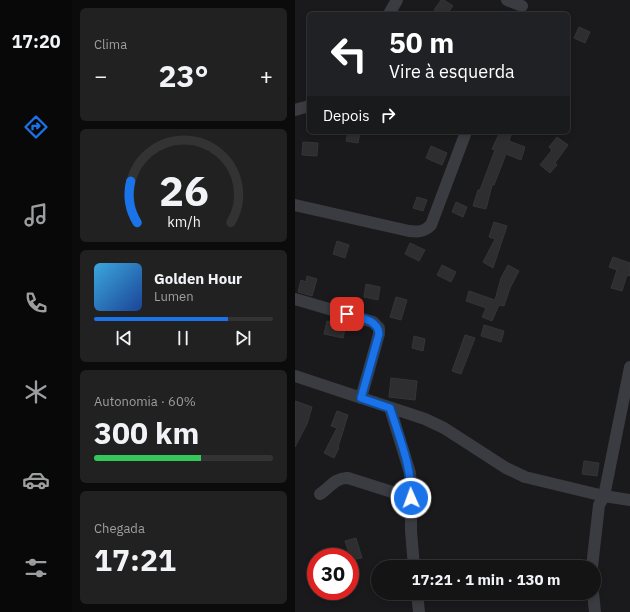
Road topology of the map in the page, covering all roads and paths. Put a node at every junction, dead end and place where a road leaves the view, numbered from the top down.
1 (397, 0) edge
2 (507, 0) edge
3 (522, 7) edge
4 (390, 12) edge
5 (307, 107) edge
6 (295, 110) edge
7 (465, 134) edge
8 (295, 205) edge
9 (295, 299) edge
10 (630, 367) edge
11 (295, 376) edge
12 (361, 398) junction
13 (390, 408) junction
14 (320, 494) dead end
15 (604, 496) junction
16 (411, 498) junction
17 (630, 500) edge
18 (414, 560) edge
19 (593, 560) edge
20 (418, 600) edge
21 (594, 600) edge
22 (419, 612) edge
23 (595, 612) edge

1 - 4 street
2 - 3 street
5 - 6 street
7 - 8 street
9 - 12 street
10 - 15 street
11 - 12 street
12 - 13 street
13 - 15 street
13 - 16 street
14 - 16 street
15 - 17 street
15 - 19 street
16 - 18 street
20 - 22 street
21 - 23 street

